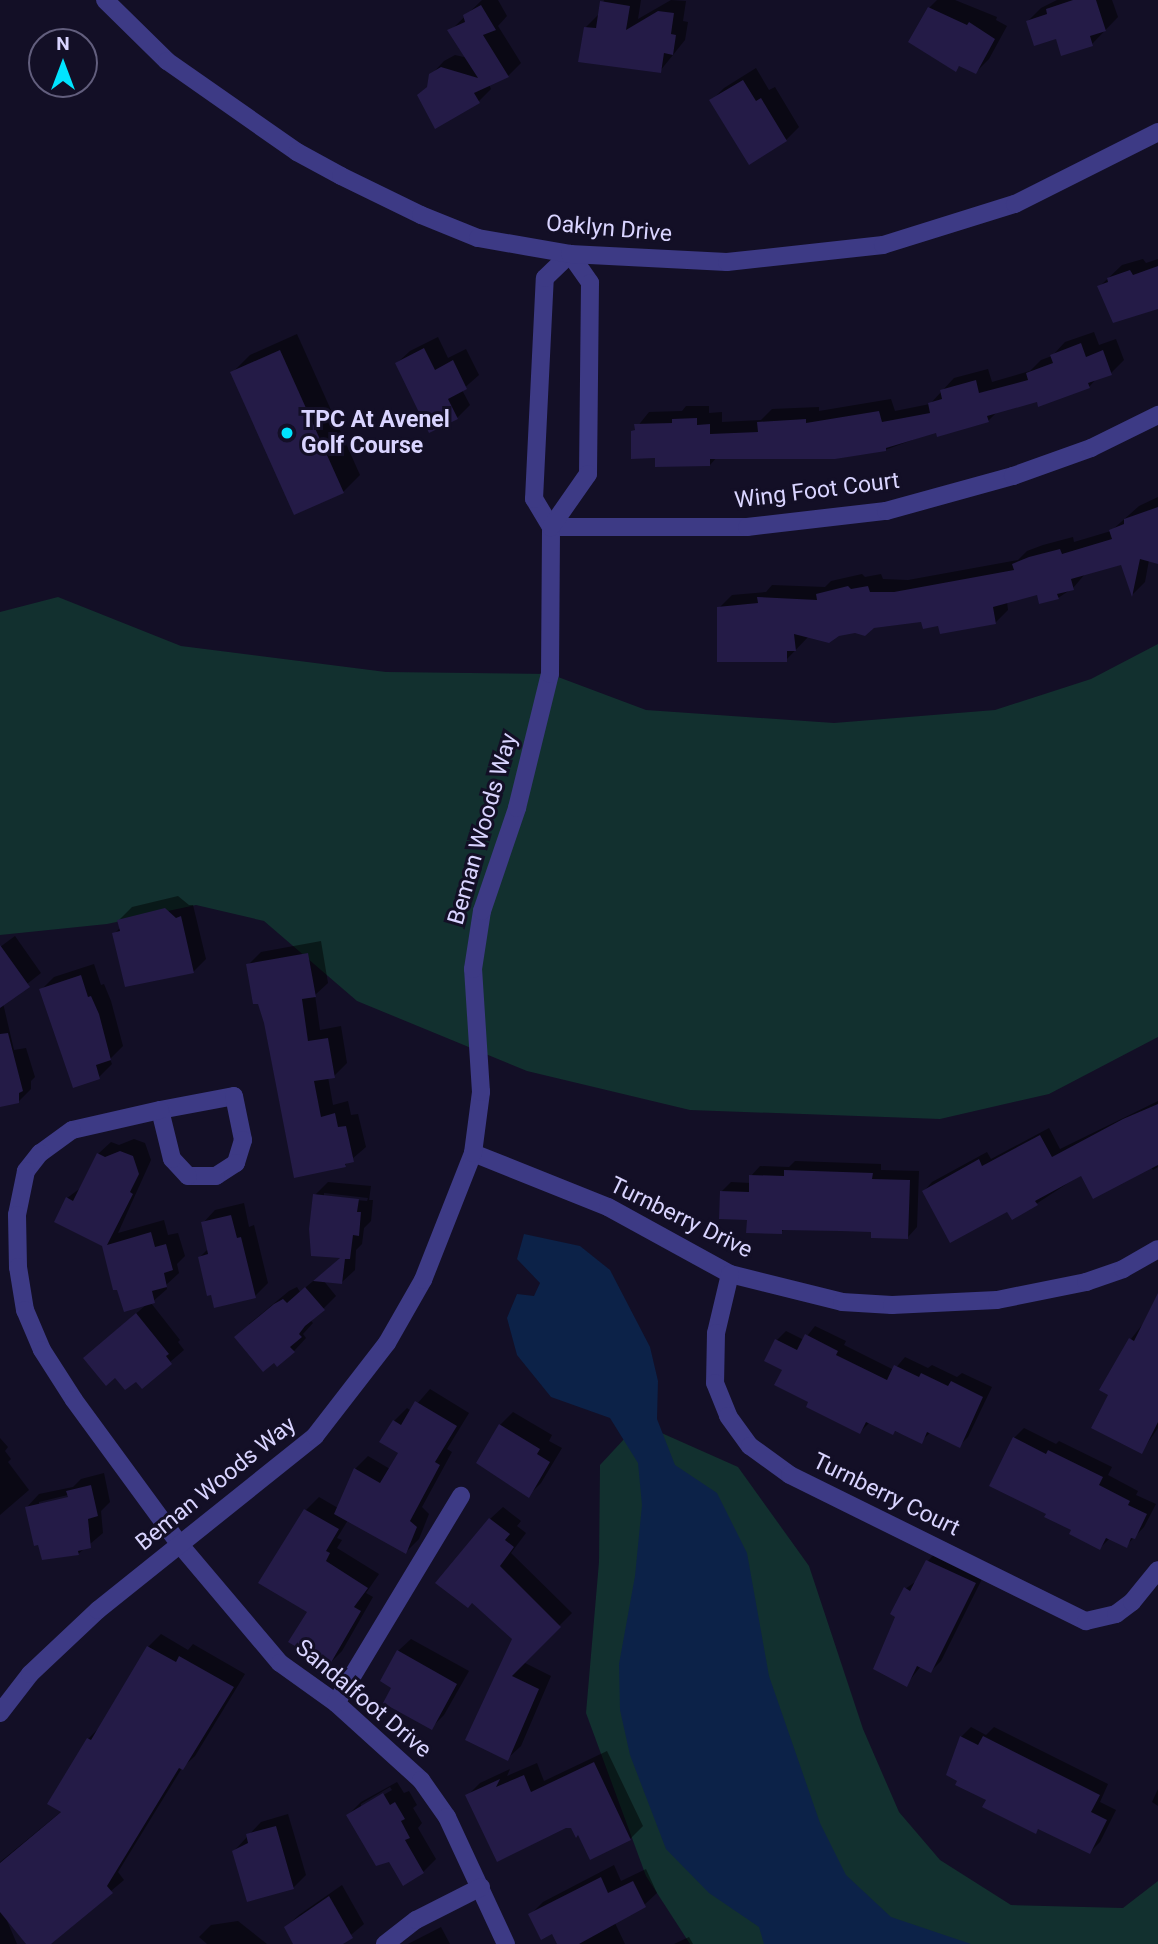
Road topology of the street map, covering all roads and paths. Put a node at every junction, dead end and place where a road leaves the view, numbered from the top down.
1 (105, 0) edge
2 (1158, 132) edge
3 (570, 254) junction
4 (1158, 415) edge
5 (551, 527) junction
6 (160, 1110) junction
7 (473, 1153) junction
8 (1158, 1249) edge
9 (730, 1274) junction
10 (461, 1496) dead end
11 (181, 1546) junction
12 (1158, 1570) edge
13 (336, 1703) junction
14 (0, 1713) edge
15 (481, 1887) junction
16 (384, 1944) edge
17 (506, 1944) edge

1 - 3 street, Oaklyn Drive
2 - 3 street, Oaklyn Drive
3 - 5 street, Beman Woods Way
3 - 5 street
4 - 5 street, Wing Foot Court
5 - 7 street, Beman Woods Way
6 - 6 street
6 - 11 street, Sandalfoot Drive
7 - 9 street, Turnberry Drive
7 - 11 street, Beman Woods Way
8 - 9 street, Turnberry Drive
9 - 12 street, Turnberry Court
10 - 13 street
11 - 13 street, Sandalfoot Drive
11 - 14 street, Beman Woods Way
13 - 15 street, Sandalfoot Drive
15 - 16 street
15 - 17 street, Sandalfoot Drive

